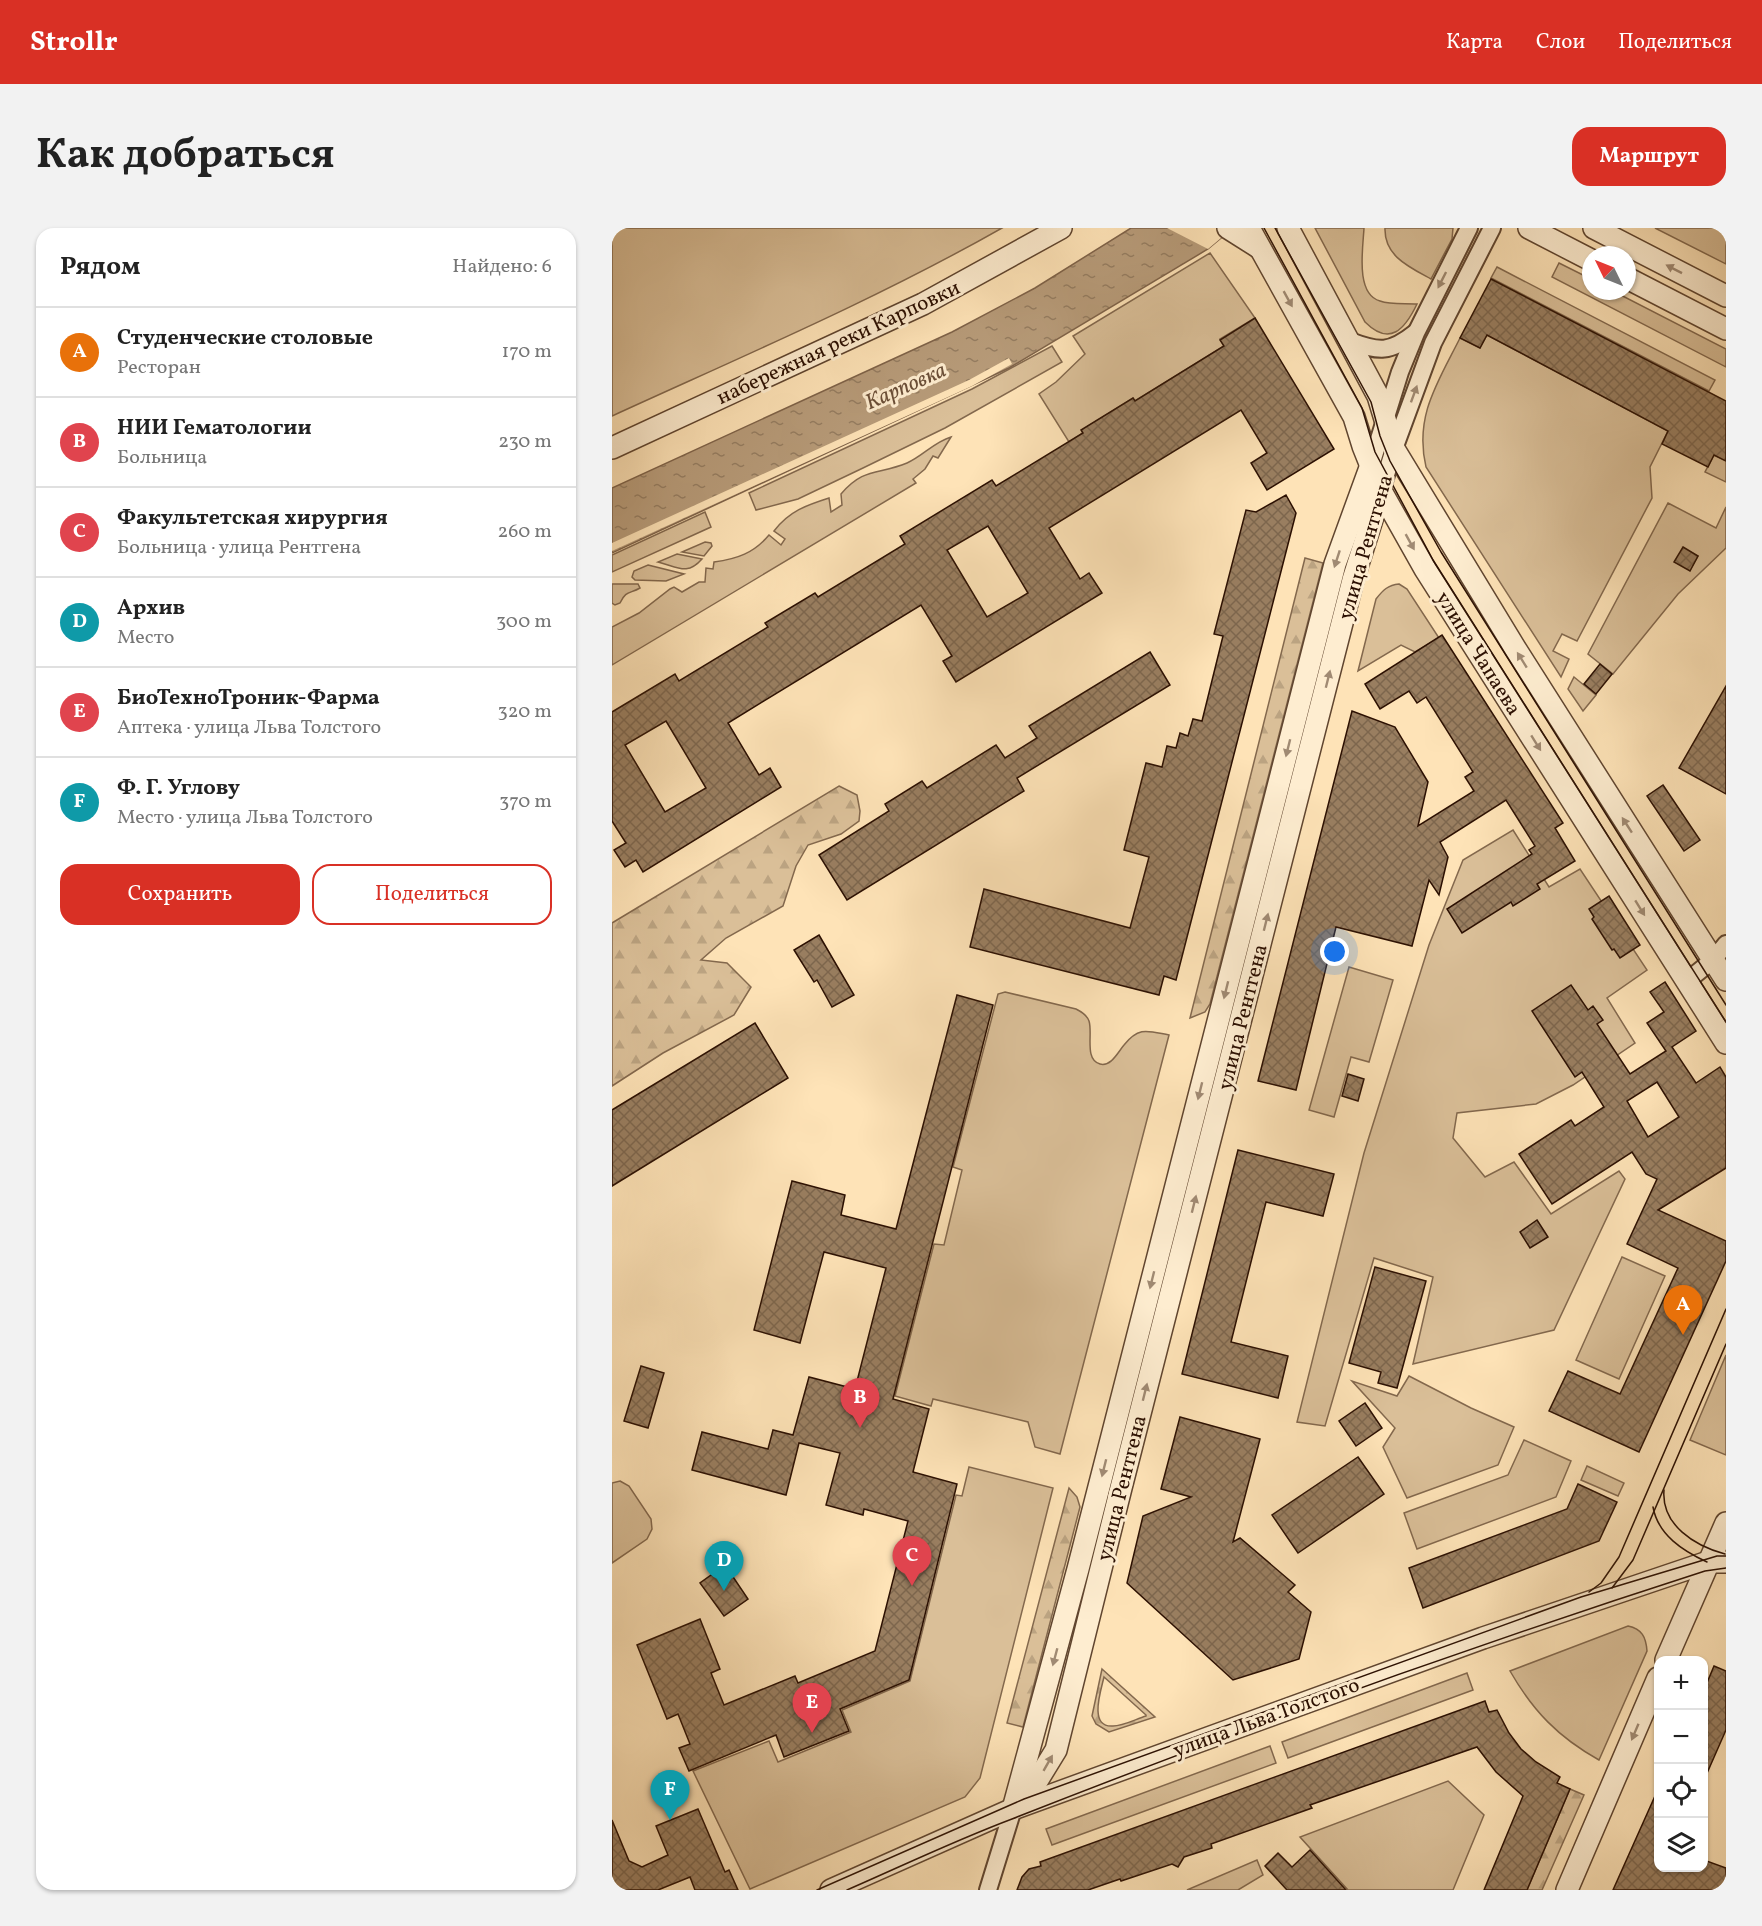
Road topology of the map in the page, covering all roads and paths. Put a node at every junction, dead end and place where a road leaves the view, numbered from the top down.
1 (1061, 228) edge
2 (1288, 228) edge
3 (1302, 228) edge
4 (1469, 228) edge
5 (1491, 228) edge
6 (1529, 228) edge
7 (1594, 228) edge
8 (1236, 229) edge
9 (1299, 250) junction
10 (1582, 255) edge
11 (1636, 283) edge
12 (1726, 296) edge
13 (1726, 329) edge
14 (1416, 333) junction
15 (1350, 341) junction
16 (1385, 421) junction
17 (612, 448) edge
18 (1394, 449) junction
19 (1371, 465) junction
20 (1381, 491) junction
21 (1720, 952) edge
22 (1726, 980) edge
23 (1687, 981) junction
24 (1726, 1043) edge
25 (1726, 1523) edge
26 (1717, 1562) edge
27 (1668, 1656) edge
28 (1654, 1690) edge
29 (1013, 1809) junction
30 (831, 1890) edge
31 (988, 1890) edge
32 (1567, 1890) edge

1 - 17 street, набережная реки Карповки
2 - 9 street, улица Чапаева
3 - 9 street
4 -> 14 street, улица Рентгена
18 -> 5 street, улица Рентгена
6 - 10 street
12 -> 7 street
8 -> 19 street, улица Чапаева
9 - 15 street, улица Чапаева
11 - 13 street
14 - 15 street
14 - 16 street, улица Рентгена
15 - 16 street, улица Чапаева
16 - 18 street, улица Чапаева
16 - 19 street, улица Рентгена
18 - 20 street, улица Рентгена
21 -> 18 street, улица Чапаева
19 - 20 street, улица Чапаева
19 -> 29 street, улица Рентгена
20 -> 23 street, улица Чапаева
29 -> 20 street, улица Рентгена
21 - 22 street, улица Чапаева
21 - 23 street
23 - 24 street, улица Чапаева
25 - 26 street
26 - 27 street
26 - 29 street, улица Льва Толстого
28 -> 32 street
29 - 30 street, улица Льва Толстого
29 - 31 street, улица Рентгена

